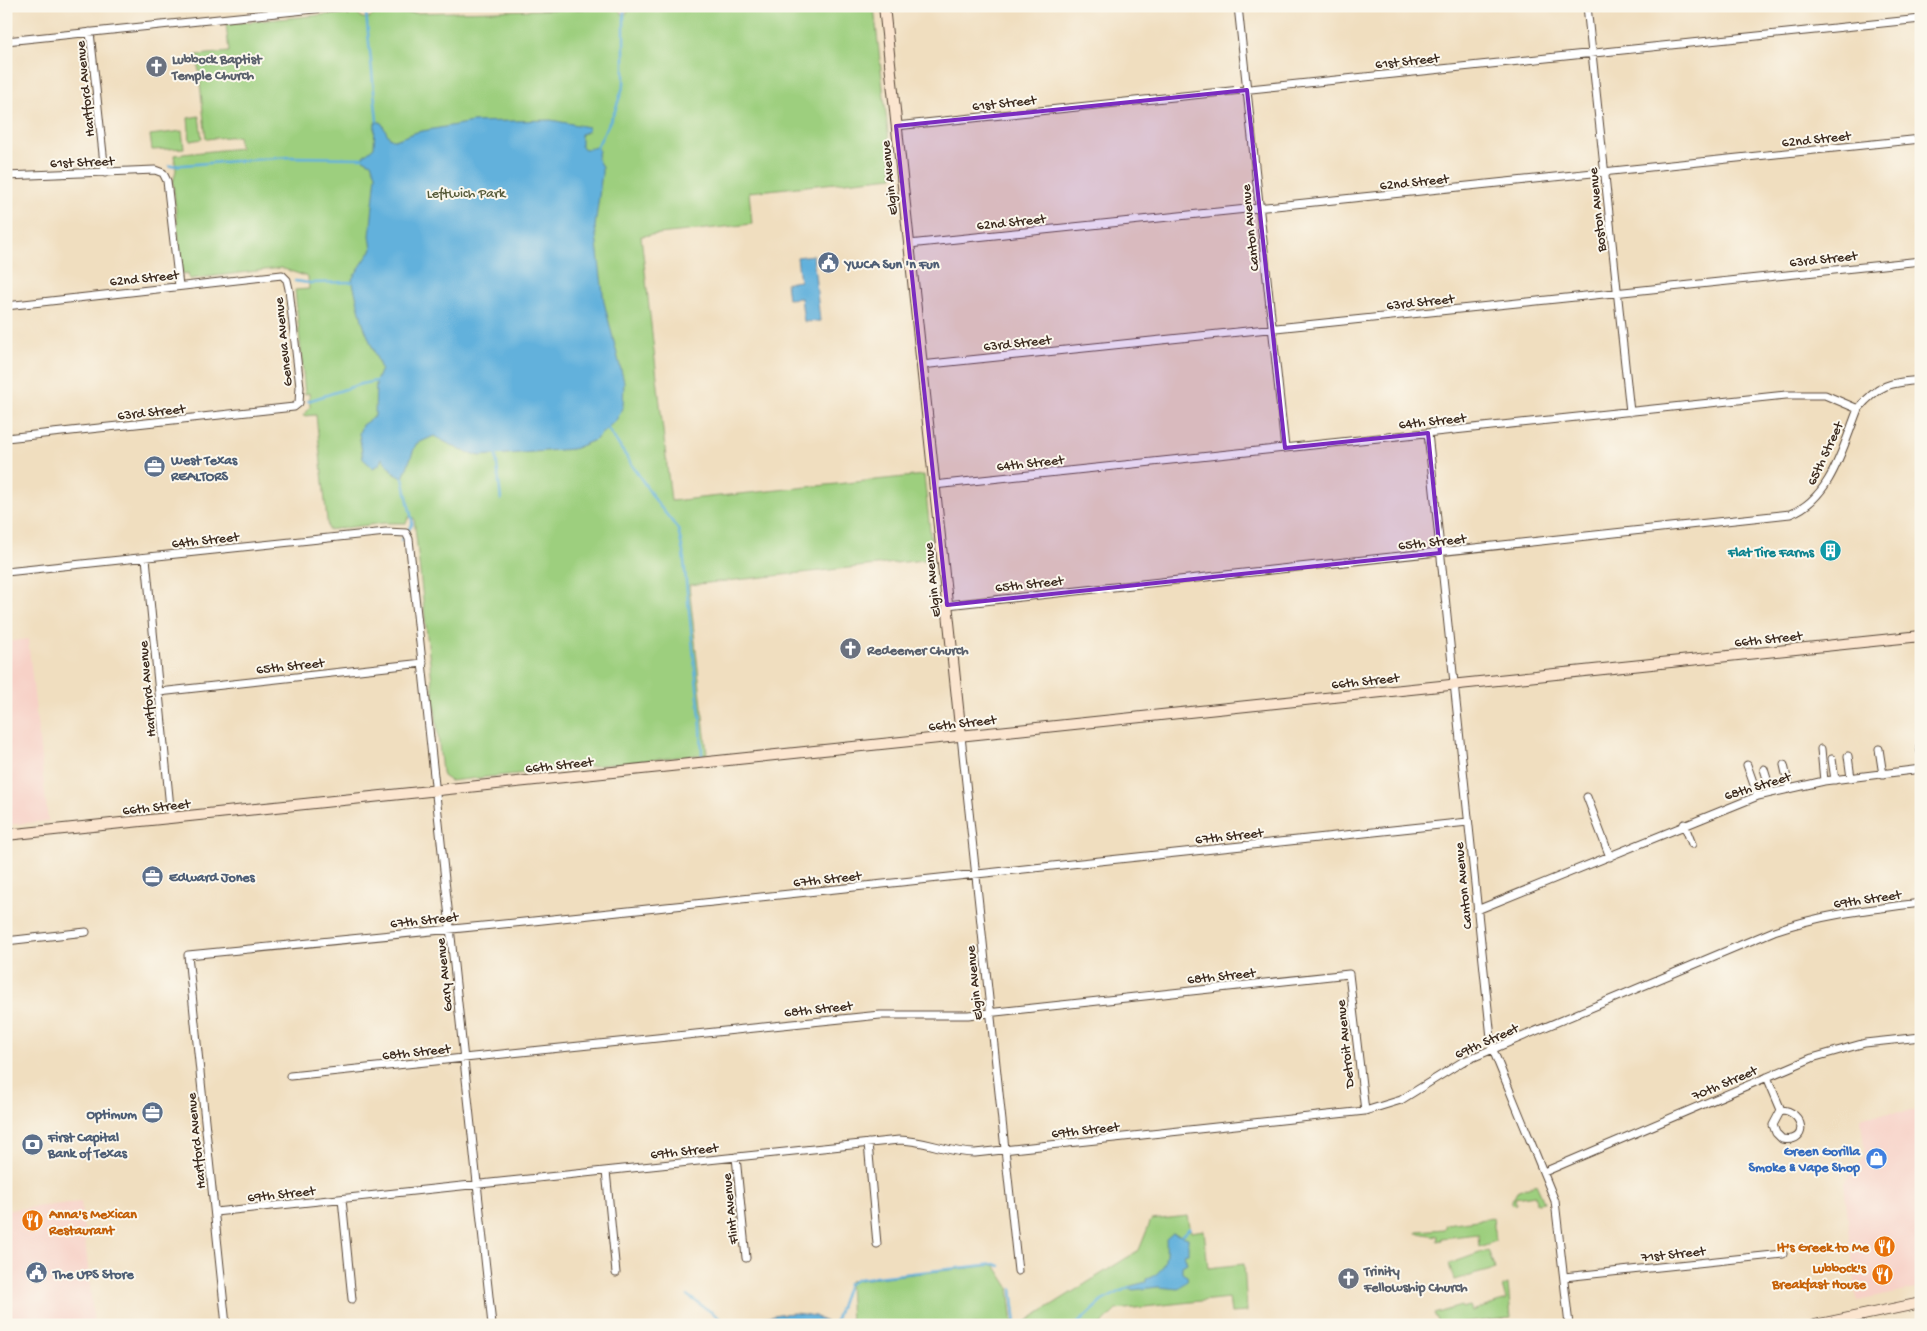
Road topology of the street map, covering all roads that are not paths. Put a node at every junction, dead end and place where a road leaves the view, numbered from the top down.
1 (357, 6) edge
2 (884, 6) edge
3 (1238, 6) edge
4 (1587, 6) edge
5 (1921, 19) edge
6 (90, 32) junction
7 (6, 41) edge
8 (1592, 53) junction
9 (1247, 90) junction
10 (896, 126) junction
11 (1921, 139) edge
12 (105, 173) junction
13 (1604, 173) junction
14 (6, 176) edge
15 (1259, 209) junction
16 (909, 244) junction
17 (1921, 261) edge
18 (285, 277) joint
19 (179, 286) junction
20 (1617, 292) junction
21 (6, 306) edge
22 (1272, 328) junction
23 (921, 364) junction
24 (1921, 380) edge
25 (296, 405) joint
26 (1858, 409) junction
27 (1630, 412) junction
28 (1428, 433) junction
29 (6, 438) edge
30 (1285, 448) junction
31 (934, 485) junction
32 (406, 533) joint
33 (1440, 553) junction
34 (146, 558) junction
35 (6, 572) edge
36 (947, 605) junction
37 (1921, 636) edge
38 (423, 663) junction
39 (1453, 684) junction
40 (159, 692) junction
41 (961, 736) junction
42 (1821, 748) dead end
43 (1879, 749) dead end
44 (1848, 756) dead end
45 (1832, 759) dead end
46 (1747, 765) dead end
47 (1784, 765) dead end
48 (1764, 769) dead end
49 (1921, 769) edge
50 (1883, 774) junction
51 (1851, 778) junction
52 (1824, 780) junction
53 (1835, 780) junction
54 (1789, 787) junction
55 (436, 790) junction
56 (1771, 792) junction
57 (1758, 796) junction
58 (1587, 797) dead end
59 (171, 818) junction
60 (1468, 822) junction
61 (1684, 824) junction
62 (6, 835) edge
63 (1692, 844) dead end
64 (1610, 856) junction
65 (976, 875) junction
66 (1921, 903) edge
67 (1477, 910) junction
68 (450, 929) junction
69 (86, 932) dead end
70 (6, 941) edge
71 (188, 955) joint
72 (1349, 974) joint
73 (990, 1012) junction
74 (1921, 1037) edge
75 (1493, 1050) junction
76 (464, 1059) junction
77 (290, 1076) dead end
78 (1767, 1077) junction
79 (1781, 1110) junction
80 (1365, 1111) junction
81 (868, 1143) junction
82 (1005, 1150) junction
83 (736, 1158) junction
84 (606, 1171) junction
85 (1544, 1172) junction
86 (477, 1184) junction
87 (342, 1199) junction
88 (215, 1212) junction
89 (878, 1244) dead end
90 (1783, 1254) dead end
91 (746, 1258) dead end
92 (1018, 1271) dead end
93 (616, 1273) dead end
94 (1564, 1277) junction
95 (352, 1299) dead end
96 (1921, 1303) edge
97 (226, 1325) edge
98 (492, 1325) edge
99 (1569, 1325) edge
100 (1815, 1325) edge

1 - 6 street
2 - 10 street, Elgin Avenue
3 - 9 street, Canton Avenue
4 - 8 street, Boston Avenue
5 - 8 street, 61st Street
6 - 7 street
6 - 12 street, Hartford Avenue
8 - 9 street, 61st Street
8 - 13 street, Boston Avenue
9 - 10 street, 61st Street
9 - 15 street, Canton Avenue
10 - 16 street, Elgin Avenue
11 - 13 street, 62nd Street
12 - 14 street, 61st Street
12 - 19 street, 61st Street
13 - 15 street, 62nd Street
13 - 20 street, Boston Avenue
15 - 16 street, 62nd Street
15 - 22 street, Canton Avenue
16 - 23 street, Elgin Avenue
17 - 20 street, 63rd Street
18 - 19 street, 62nd Street
18 - 25 street, Geneva Avenue
19 - 21 street, 62nd Street
20 - 22 street, 63rd Street
20 - 27 street, Boston Avenue
22 - 23 street, 63rd Street
22 - 30 street, Canton Avenue
23 - 31 street, Elgin Avenue
24 - 26 street
25 - 29 street, 63rd Street
26 - 27 street, 64th Street
26 - 33 street, 65th Street
27 - 28 street, 64th Street
28 - 30 street, 64th Street
28 - 33 street, Canton Avenue
30 - 31 street, 64th Street
31 - 36 street, Elgin Avenue
32 - 34 street, 64th Street
32 - 38 street, Gary Avenue
33 - 36 street, 65th Street
33 - 39 street, Canton Avenue
34 - 35 street, 64th Street
34 - 40 street, Hartford Avenue
36 - 41 street, Elgin Avenue
37 - 39 street, 66th Street
38 - 40 street, 65th Street
38 - 55 street, Gary Avenue
39 - 41 street, 66th Street
39 - 60 street, Canton Avenue
40 - 59 street, Hartford Avenue
41 - 55 street, 66th Street
41 - 65 street, Elgin Avenue
42 - 52 street
43 - 50 street
44 - 51 street
45 - 53 street
46 - 57 street
47 - 54 street
48 - 56 street
49 - 50 street, 68th Street
50 - 51 street, 68th Street
51 - 53 street, 68th Street
52 - 53 street, 68th Street
52 - 54 street, 68th Street
54 - 56 street, 68th Street
55 - 59 street, 66th Street
55 - 68 street, Gary Avenue
56 - 57 street, 68th Street
57 - 61 street, 68th Street
58 - 64 street
59 - 62 street, 66th Street
60 - 65 street, 67th Street
60 - 67 street, Canton Avenue
61 - 63 street
61 - 64 street, 68th Street
64 - 67 street, 68th Street
65 - 68 street, 67th Street
65 - 73 street, Elgin Avenue
66 - 75 street, 69th Street
67 - 75 street, Canton Avenue
68 - 71 street, 67th Street
68 - 76 street, Gary Avenue
69 - 70 street
71 - 88 street, Hartford Avenue
72 - 73 street, 68th Street
72 - 80 street, Detroit Avenue
73 - 76 street, 68th Street
73 - 82 street, Elgin Avenue
74 - 78 street, 70th Street
75 - 80 street, 69th Street
75 - 85 street, Canton Avenue
76 - 77 street, 68th Street
76 - 86 street, Gary Avenue
78 - 79 street
78 - 85 street, 70th Street
79 - 79 street
80 - 82 street, 69th Street
81 - 82 street, 69th Street
81 - 83 street, 69th Street
81 - 89 street
82 - 92 street, Elgin Avenue
83 - 84 street, 69th Street
83 - 91 street, Flint Avenue
84 - 86 street, 69th Street
84 - 93 street
85 - 94 street, Canton Avenue
86 - 87 street, 69th Street
86 - 98 street, Gary Avenue
87 - 88 street, 69th Street
87 - 95 street
88 - 97 street, Hartford Avenue
90 - 94 street, 71st Street
94 - 99 street, Canton Avenue
96 - 100 street

